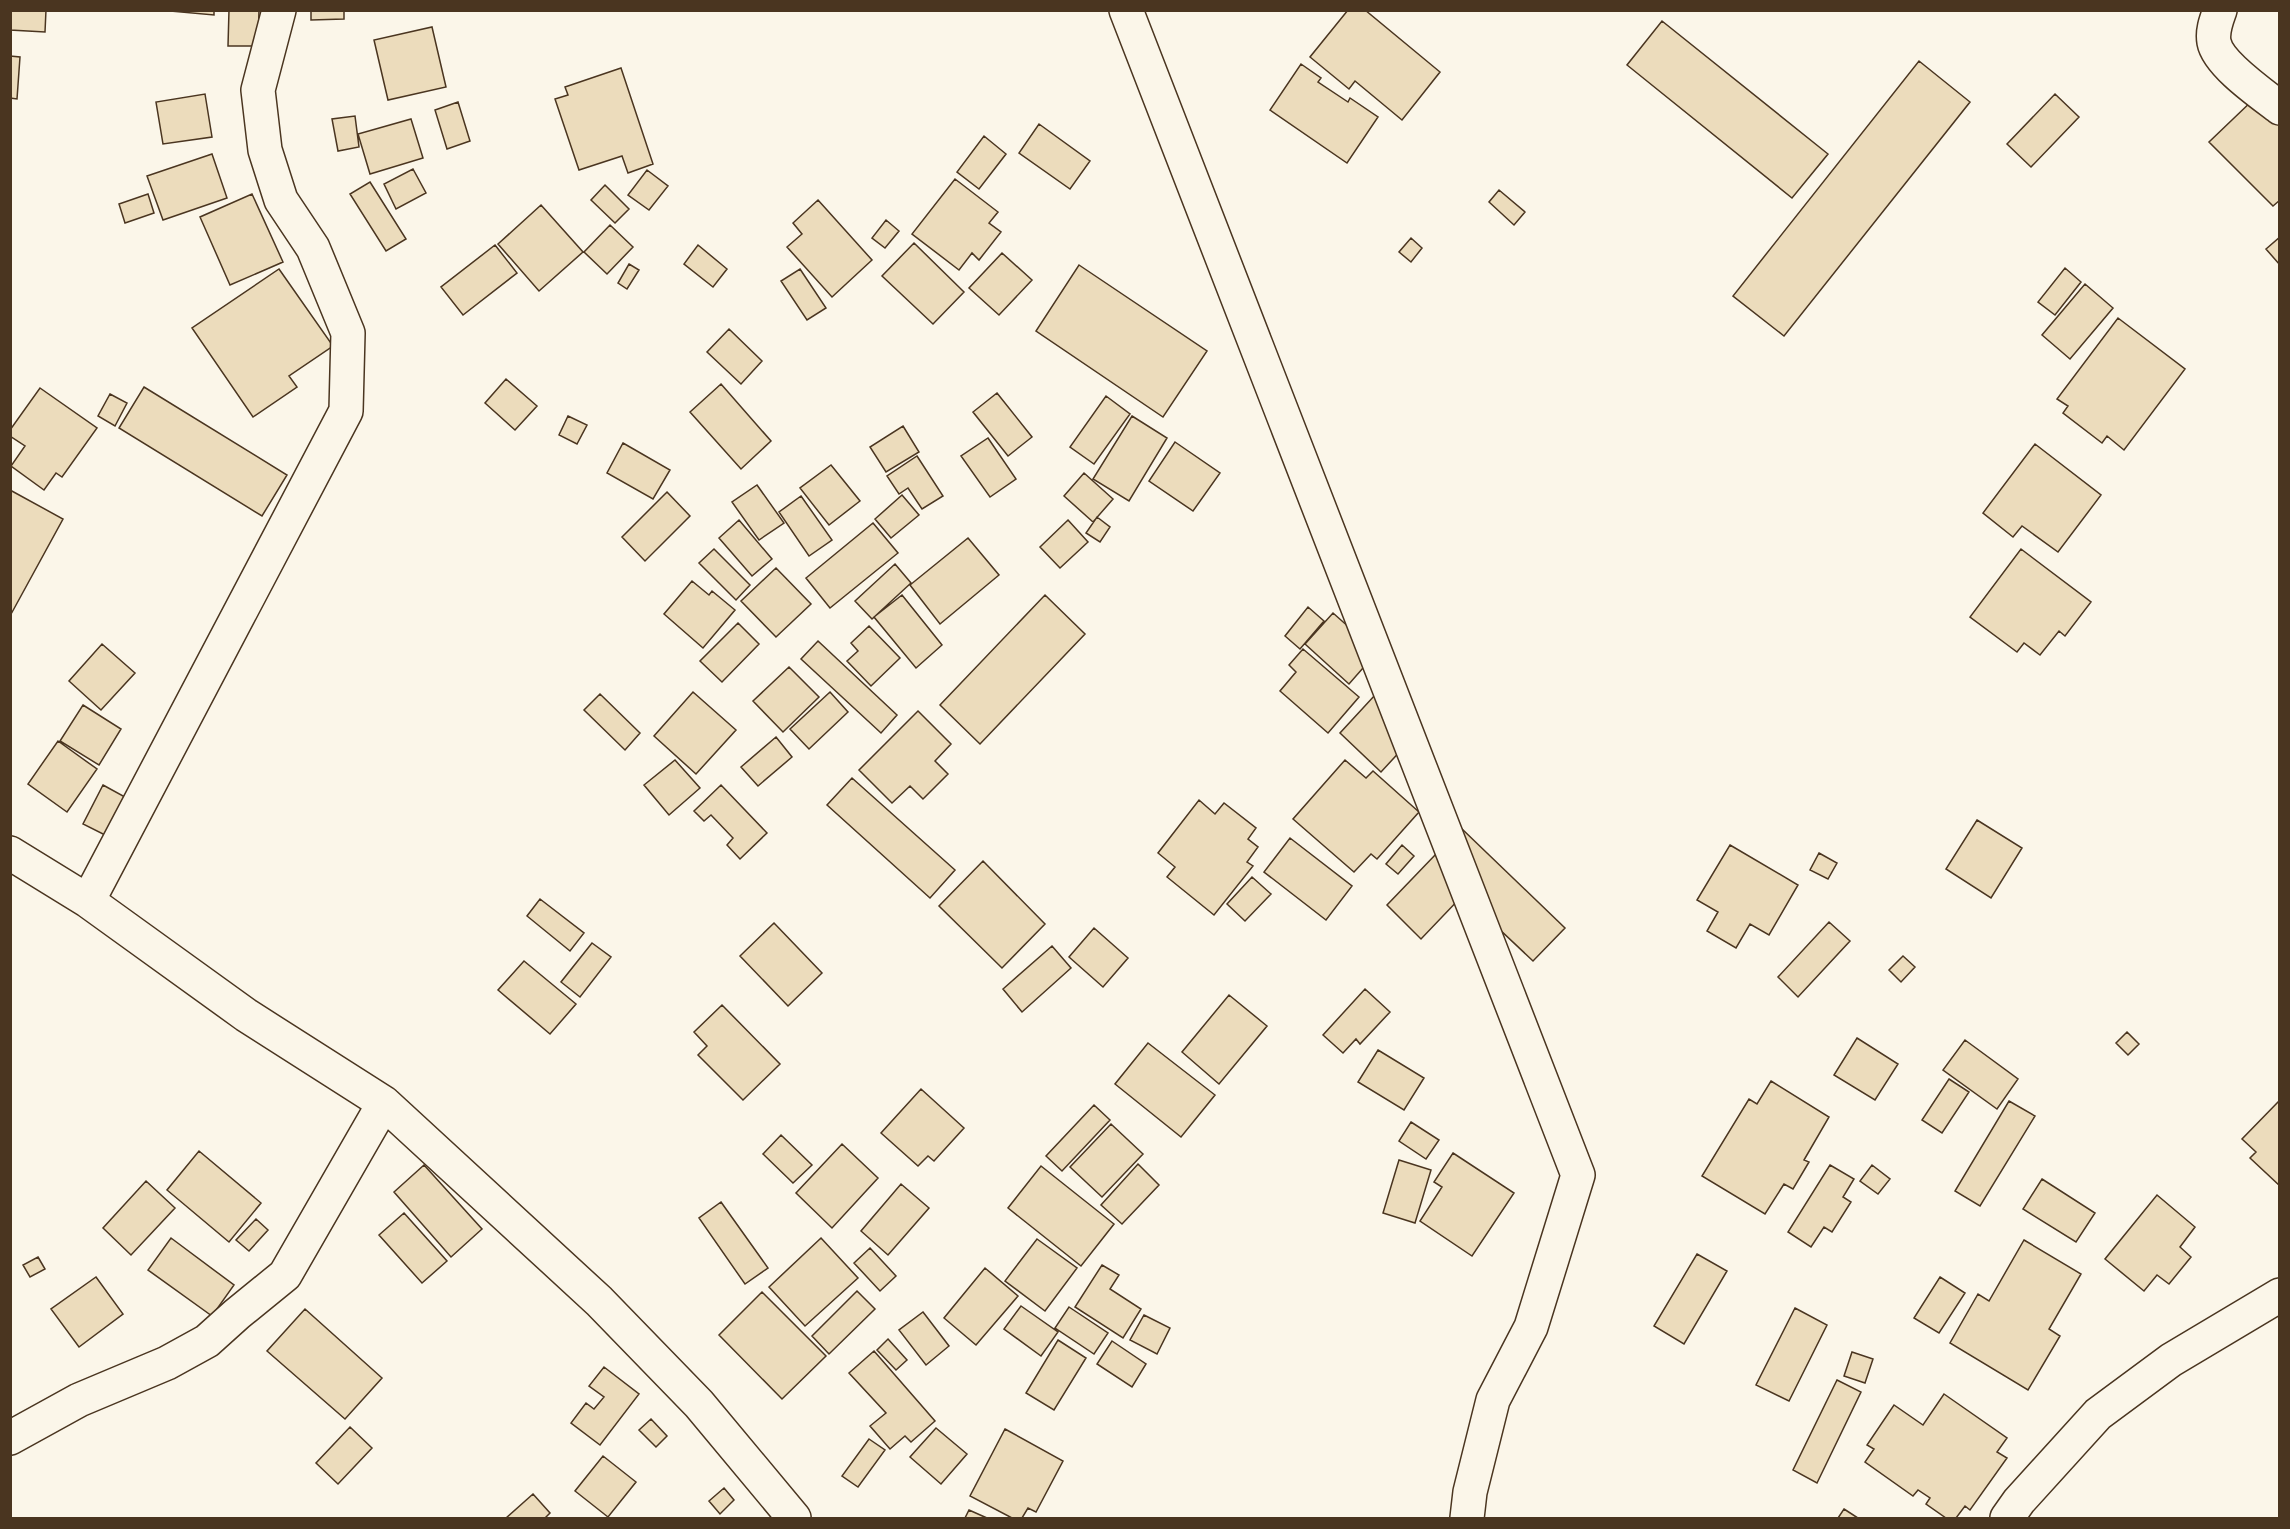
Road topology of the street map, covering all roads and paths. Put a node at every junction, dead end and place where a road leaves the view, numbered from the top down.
1 (279, 10) edge
2 (1126, 10) edge
3 (2220, 10) edge
4 (2280, 108) edge
5 (10, 853) edge
6 (88, 901) junction
7 (384, 1103) junction
8 (2280, 1295) edge
9 (10, 1438) edge
10 (794, 1518) edge
11 (1467, 1518) edge
12 (2007, 1518) edge

1 - 6 street
2 - 11 street
3 - 4 street
5 - 6 street
6 - 7 street
7 - 9 street
7 - 10 street
8 - 12 street

